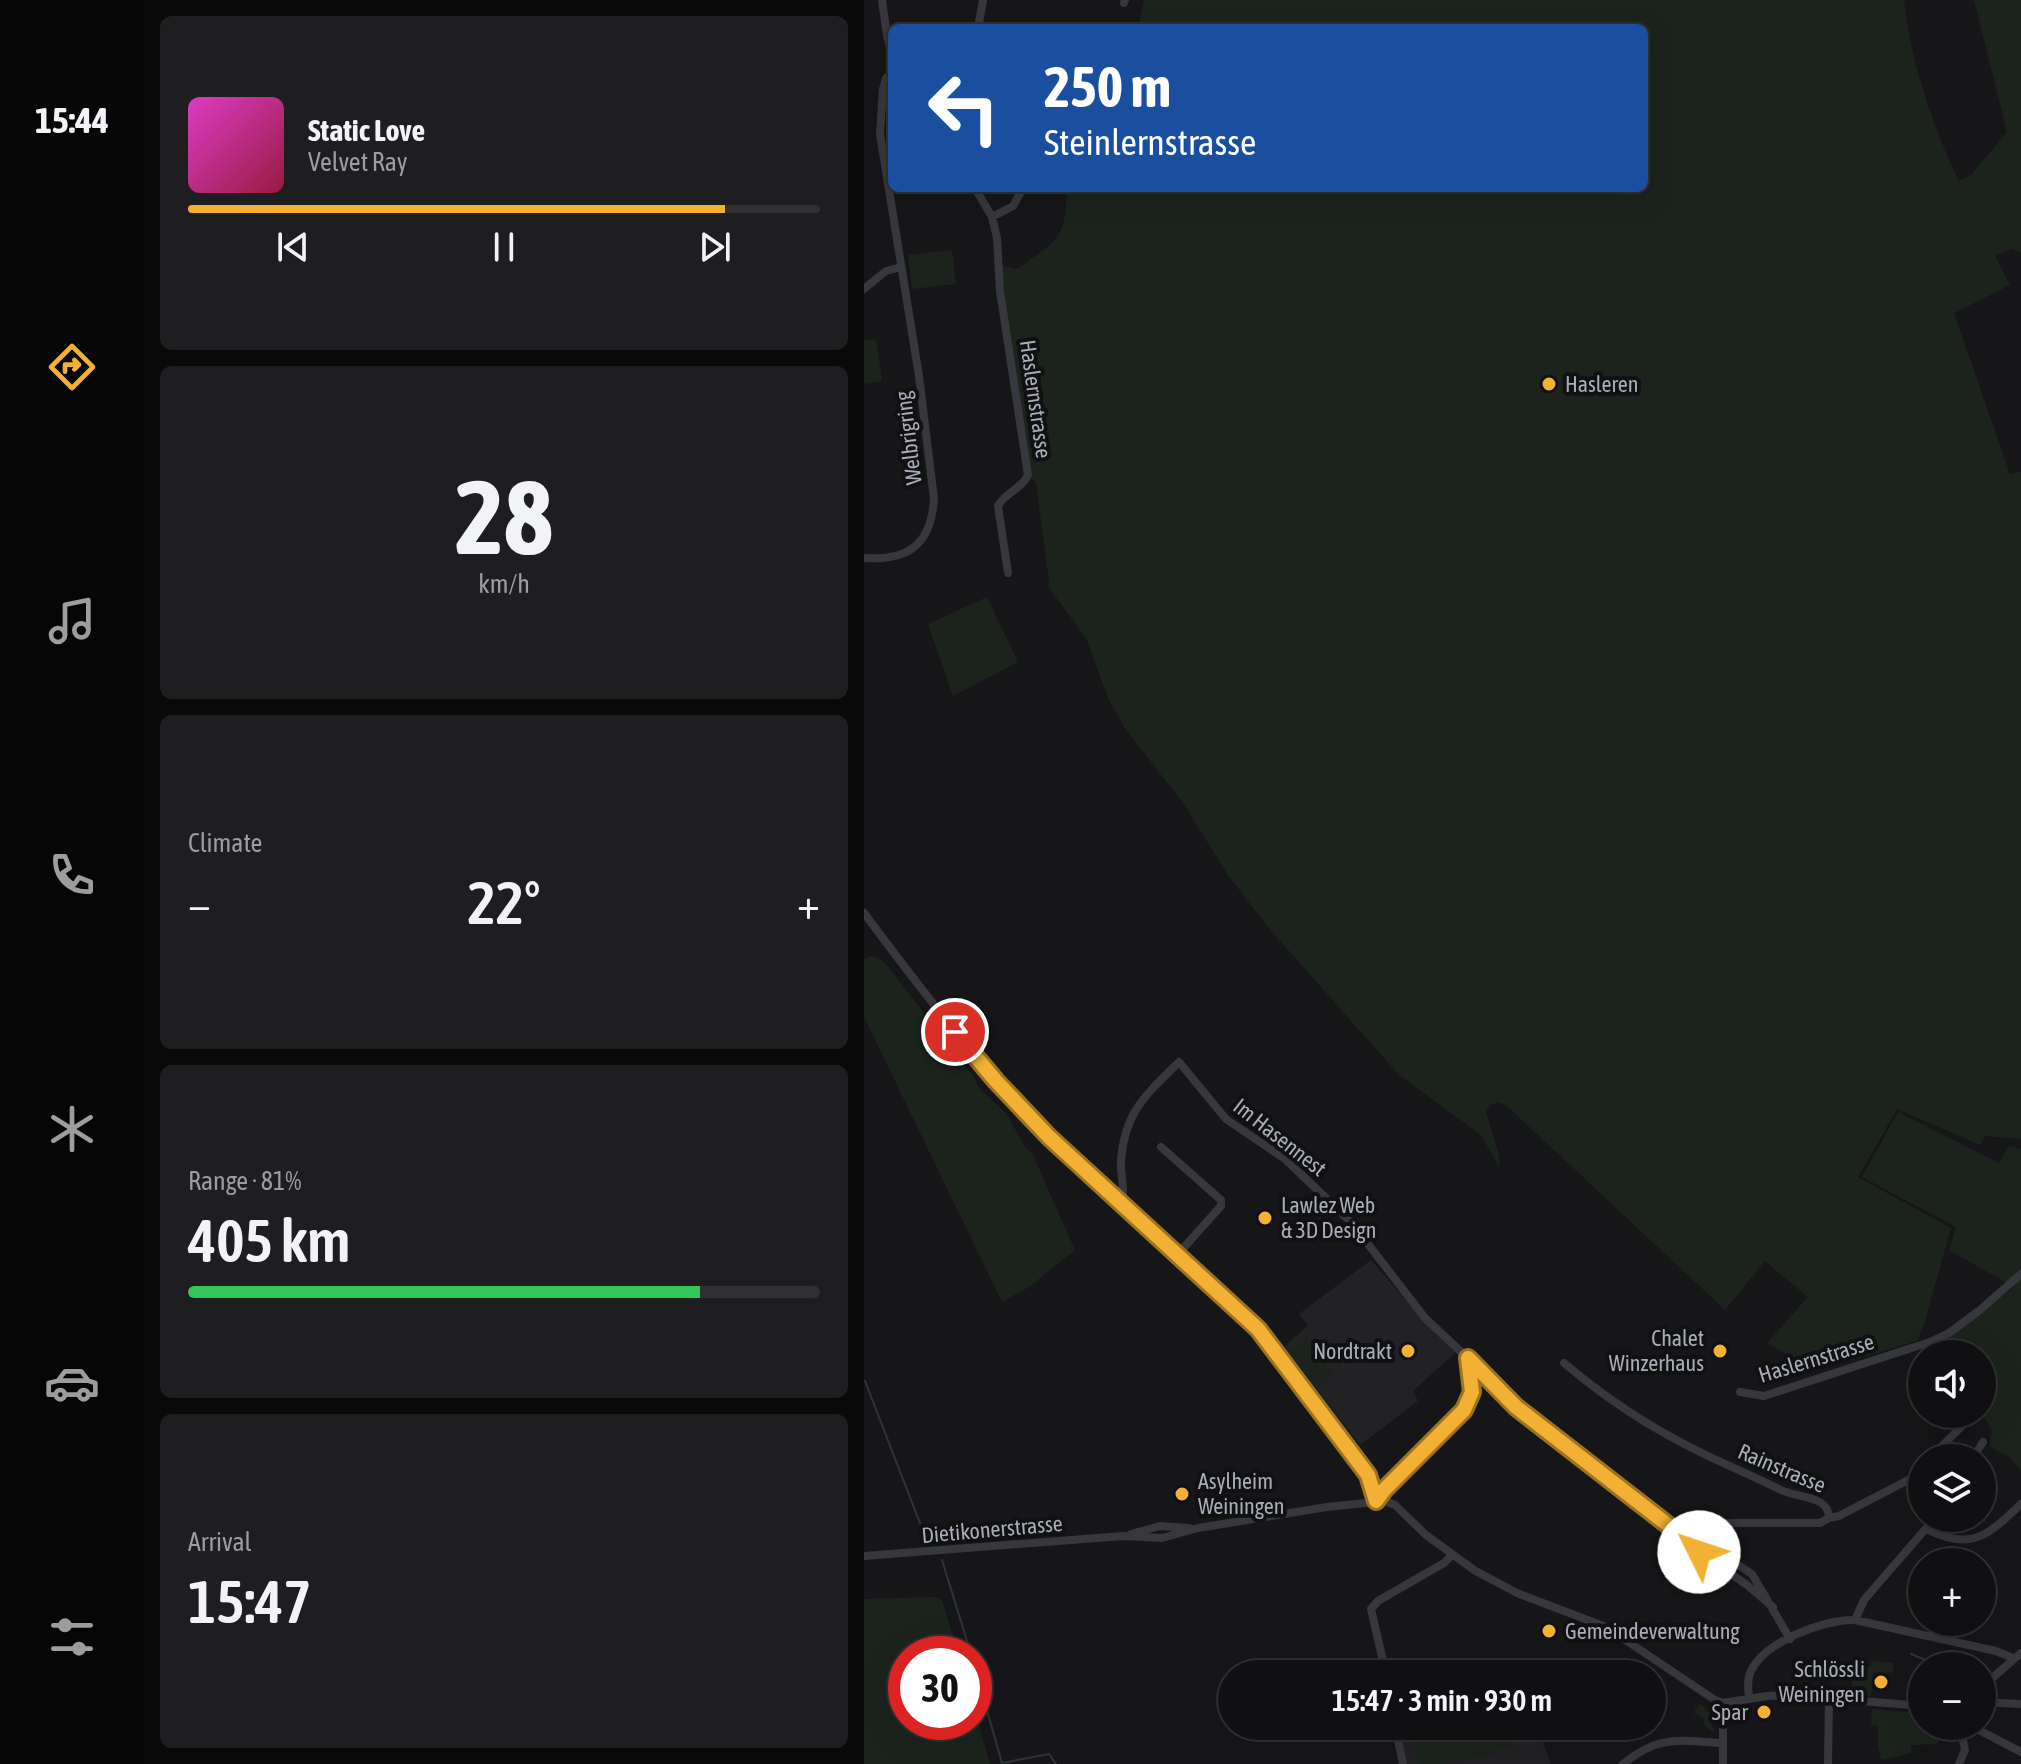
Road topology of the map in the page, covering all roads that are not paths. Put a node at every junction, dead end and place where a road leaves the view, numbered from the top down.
1 (882, 0) edge
2 (983, 0) edge
3 (979, 24) edge
4 (888, 40) edge
5 (888, 76) edge
6 (888, 185) edge
7 (889, 192) edge
8 (977, 192) edge
9 (1021, 192) edge
10 (992, 217) junction
11 (901, 267) junction
12 (864, 289) edge
13 (864, 558) edge
14 (1008, 573) dead end
15 (864, 913) edge
16 (1161, 1147) dead end
17 (1121, 1204) junction
18 (1178, 1254) junction
19 (2021, 1274) edge
20 (1468, 1358) junction
21 (1564, 1363) dead end
22 (1740, 1392) dead end
23 (1960, 1428) edge
24 (1944, 1444) edge
25 (1908, 1480) edge
26 (1376, 1501) junction
27 (2021, 1504) edge
28 (1829, 1518) junction
29 (1996, 1526) edge
30 (1923, 1532) edge
31 (1934, 1532) edge
32 (1989, 1532) edge
33 (1452, 1555) junction
34 (864, 1556) edge
35 (1773, 1607) junction
36 (1855, 1620) junction
37 (1790, 1639) junction
38 (2017, 1656) edge
39 (1383, 1660) edge
40 (1996, 1675) edge
41 (1749, 1698) junction
42 (1829, 1698) junction
43 (1723, 1703) junction
44 (1996, 1703) edge
45 (2021, 1704) edge
46 (1908, 1705) edge
47 (1996, 1739) edge
48 (1398, 1740) edge
49 (1963, 1740) edge
50 (1723, 1743) junction
51 (2021, 1752) edge
52 (1403, 1764) edge
53 (1623, 1764) edge
54 (1723, 1764) edge
55 (1828, 1764) edge
56 (1959, 1764) edge

1 - 4 street
2 - 3 street
5 - 6 street, Welbrigring
7 - 11 street, Welbrigring
8 - 10 street
9 - 10 street
10 - 14 street, Haslernstrasse
11 - 12 street
11 - 13 street, Welbrigring
15 - 17 street
16 - 18 street
17 - 18 street
17 - 20 street, Im Hasennest
18 - 26 street
19 - 22 street, Haslernstrasse
20 - 26 street
20 - 35 street
21 - 28 street, Rainstrasse
23 - 24 street
25 - 28 street
26 - 33 street
26 - 34 street, Dietikonerstrasse
27 - 29 street
28 - 35 street, Rainstrasse
30 - 36 street
31 - 32 street
33 - 39 street
33 - 43 street
35 - 37 street, Rainstrasse
36 - 37 street
36 - 38 street
37 - 41 street
38 - 40 street
41 - 42 street
41 - 43 street
42 - 46 street
42 - 55 street
43 - 50 street
44 - 45 street
47 - 51 street
48 - 52 street
49 - 56 street
50 - 53 street
50 - 54 street

